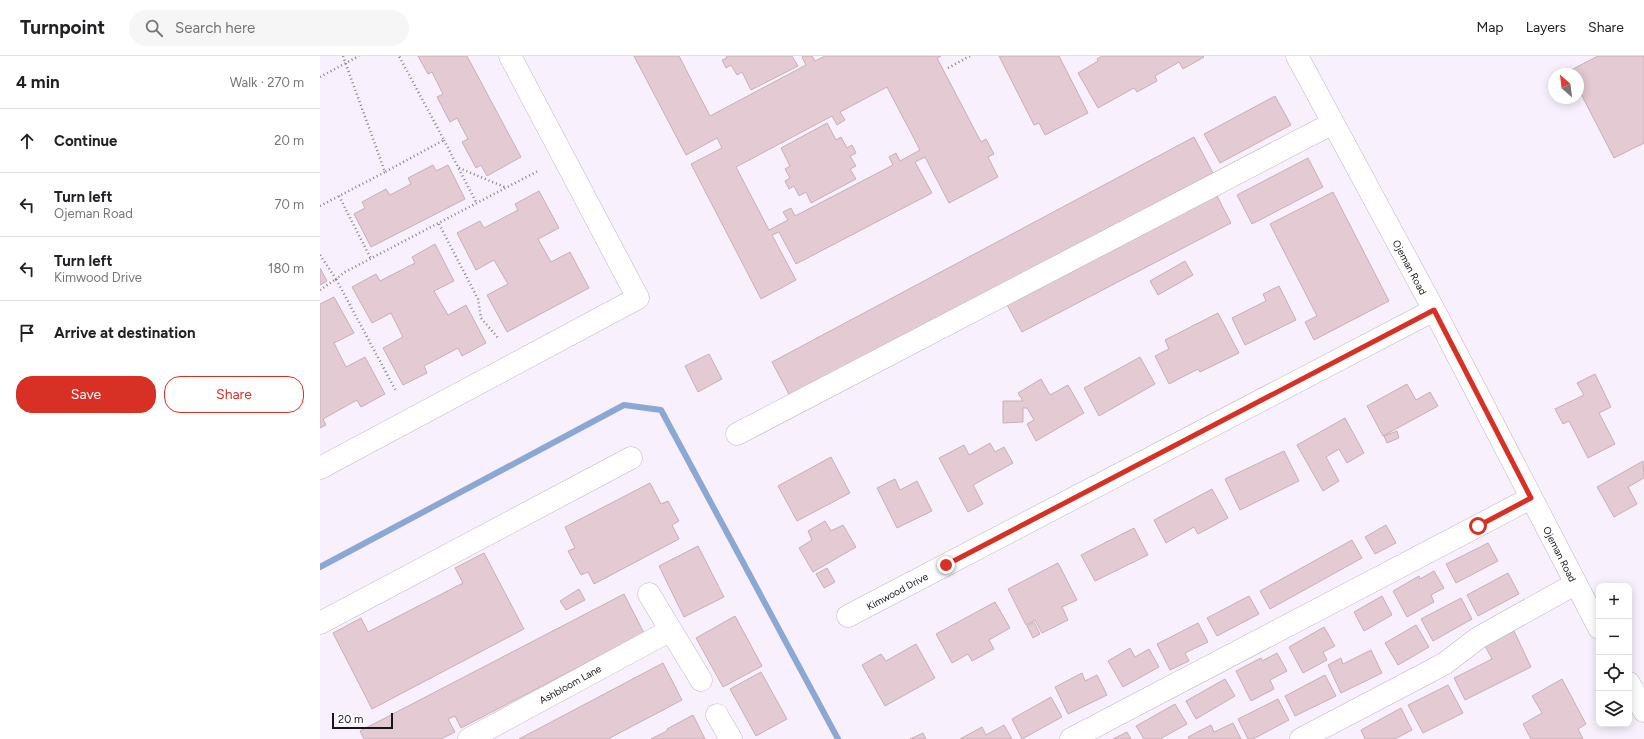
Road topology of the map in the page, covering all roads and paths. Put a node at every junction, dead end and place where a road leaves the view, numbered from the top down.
1 (343, 56) edge
2 (359, 56) edge
3 (399, 56) edge
4 (510, 56) edge
5 (970, 56) edge
6 (1297, 56) edge
7 (345, 64) junction
8 (948, 68) dead end
9 (320, 78) edge
10 (1333, 123) junction
11 (444, 140) junction
12 (458, 168) junction
13 (538, 171) dead end
14 (385, 172) junction
15 (507, 188) junction
16 (339, 196) junction
17 (477, 204) junction
18 (320, 206) edge
19 (439, 224) junction
20 (320, 255) edge
21 (371, 259) junction
22 (336, 279) junction
23 (320, 290) edge
24 (1434, 310) junction
25 (498, 338) dead end
26 (396, 391) dead end
27 (737, 434) dead end
28 (631, 458) dead end
29 (320, 468) edge
30 (1531, 498) junction
31 (1575, 584) junction
32 (649, 594) dead end
33 (848, 616) dead end
34 (1596, 622) edge
35 (320, 623) edge
36 (671, 630) junction
37 (701, 680) dead end
38 (1632, 689) edge
39 (1644, 711) edge
40 (717, 715) dead end
41 (470, 739) edge
42 (731, 739) edge
43 (1071, 739) edge
44 (1301, 739) edge

1 - 7 path
2 - 7 path
3 - 11 path
4 - 29 street
5 - 8 path
6 - 10 street, Ojeman Road
7 - 9 path
7 - 14 path
10 - 24 street, Ojeman Road
10 - 27 street
11 - 12 path
11 - 14 path
12 - 15 path
12 - 17 path
13 - 15 path
14 - 16 path
15 - 17 path
16 - 18 path
16 - 21 path
17 - 19 path
19 - 21 path
19 - 25 path
20 - 22 path
21 - 22 path
22 - 23 path
22 - 26 path
24 - 30 street, Ojeman Road
24 - 33 street, Kimwood Drive
28 - 35 street
30 - 31 street, Ojeman Road
30 - 43 street
31 - 34 street, Ojeman Road
31 - 44 street
32 - 36 street
36 - 37 street
36 - 41 street, Ashbloom Lane
38 - 39 street
40 - 42 street

